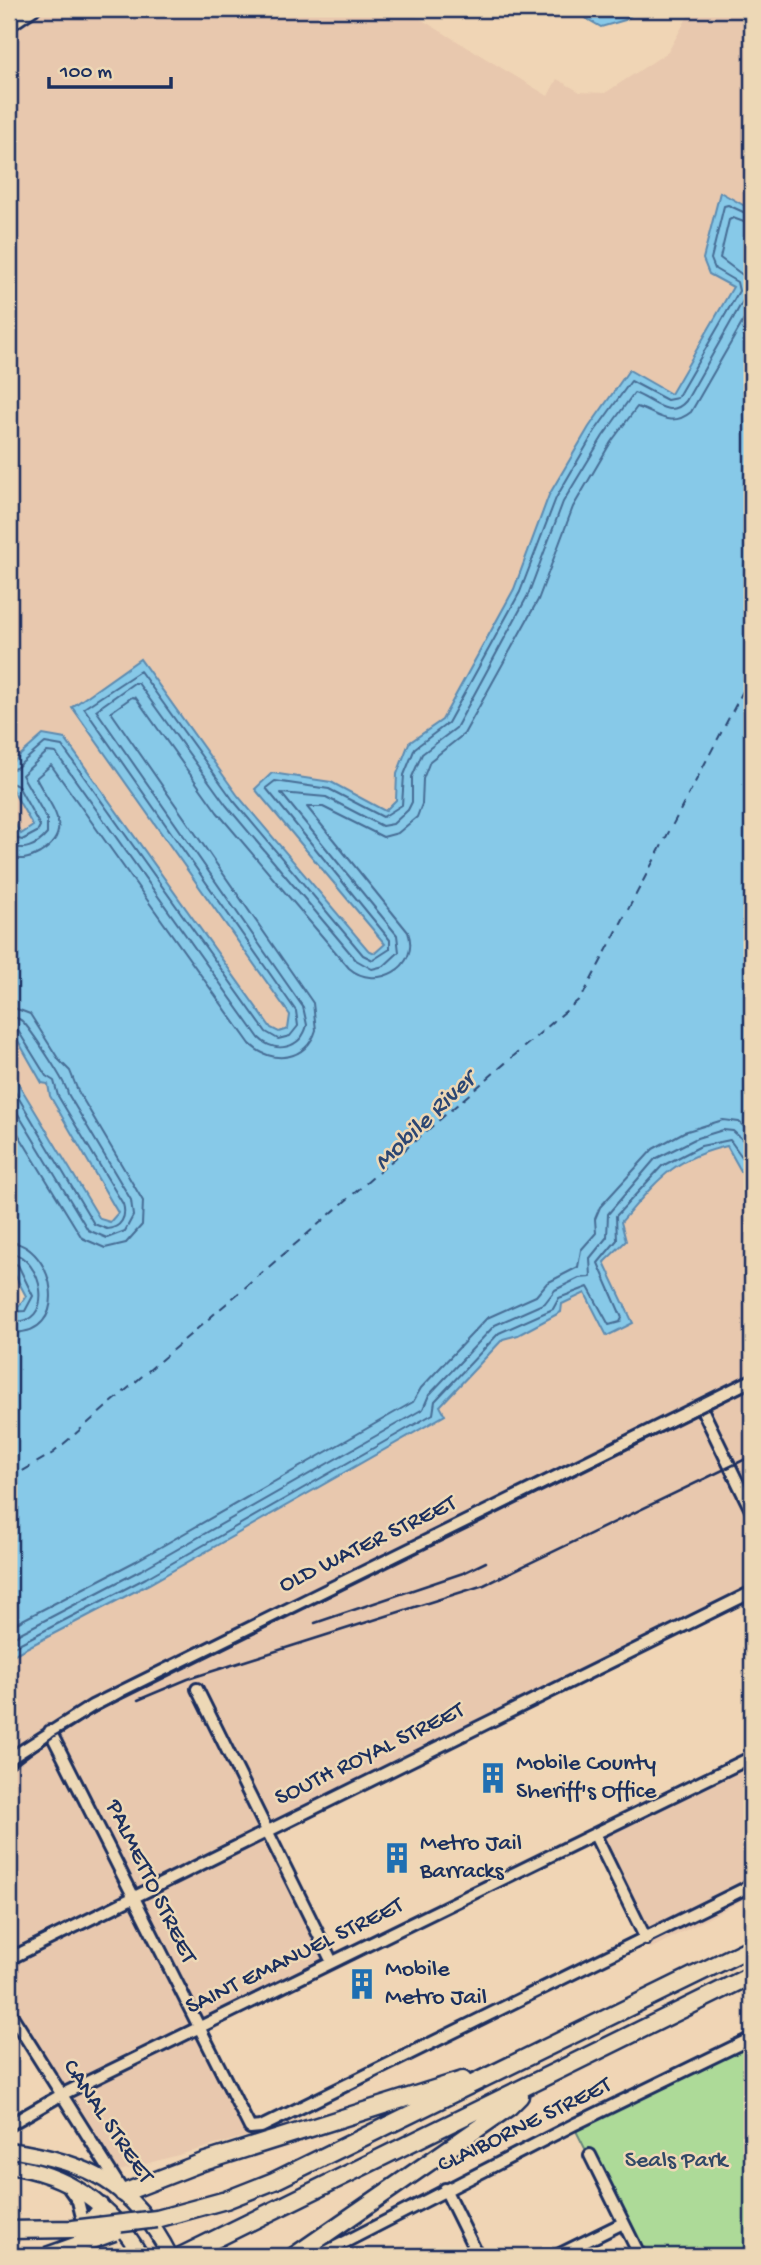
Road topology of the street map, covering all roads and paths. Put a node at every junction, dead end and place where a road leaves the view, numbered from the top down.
1 (34, 9) edge
2 (9, 26) edge
3 (752, 1380) edge
4 (701, 1407) junction
5 (752, 1512) edge
6 (752, 1591) edge
7 (197, 1689) dead end
8 (50, 1731) junction
9 (752, 1757) edge
10 (9, 1759) edge
11 (267, 1831) junction
12 (595, 1835) junction
13 (752, 1885) edge
14 (134, 1897) junction
15 (646, 1939) junction
16 (752, 1947) edge
17 (9, 1959) edge
18 (332, 1962) junction
19 (752, 1975) edge
20 (9, 2011) edge
21 (199, 2028) junction
22 (752, 2038) edge
23 (522, 2060) junction
24 (530, 2085) junction
25 (61, 2095) junction
26 (9, 2124) edge
27 (9, 2150) edge
28 (590, 2155) dead end
29 (9, 2166) edge
30 (62, 2180) junction
31 (445, 2189) junction
32 (123, 2193) junction
33 (102, 2204) junction
34 (157, 2219) junction
35 (624, 2223) junction
36 (84, 2225) junction
37 (9, 2230) edge
38 (47, 2256) edge
39 (81, 2256) edge
40 (141, 2256) edge
41 (170, 2256) edge
42 (181, 2256) edge
43 (294, 2256) edge
44 (318, 2256) edge
45 (478, 2256) edge
46 (556, 2256) edge
47 (640, 2256) edge

1 - 2 street
3 - 4 street, OLD WATER STREET
4 - 5 street
4 - 8 street, OLD WATER STREET
6 - 11 street, SOUTH ROYAL STREET
7 - 11 street
8 - 10 street, OLD WATER STREET
8 - 14 street, PALMETTO STREET
9 - 12 street, SAINT EMANUEL STREET
11 - 14 street, SOUTH ROYAL STREET
11 - 18 street
12 - 15 street
12 - 18 street, SAINT EMANUEL STREET
13 - 15 street
14 - 17 street, SOUTH ROYAL STREET
14 - 21 street, PALMETTO STREET
15 - 21 street, PALMETTO STREET
16 - 23 highway
18 - 21 street, SAINT EMANUEL STREET
19 - 24 highway
20 - 25 street, CANAL STREET
21 - 25 street, SAINT EMANUEL STREET
22 - 31 street, CLAIBORNE STREET
23 - 32 highway
23 - 34 highway
24 - 42 highway
24 - 43 highway
25 - 26 street, SAINT EMANUEL STREET
25 - 32 street, CANAL STREET
27 - 32 main road
28 - 35 street
29 - 30 main road
30 - 33 main road
30 - 36 street
31 - 44 street, CLAIBORNE STREET
31 - 45 street
32 - 33 main road
32 - 41 main road, CANAL STREET
33 - 36 street
33 - 40 main road, CANAL STREET
34 - 37 highway, bridge
34 - 38 highway, bridge
35 - 46 street
35 - 47 street
36 - 39 street

